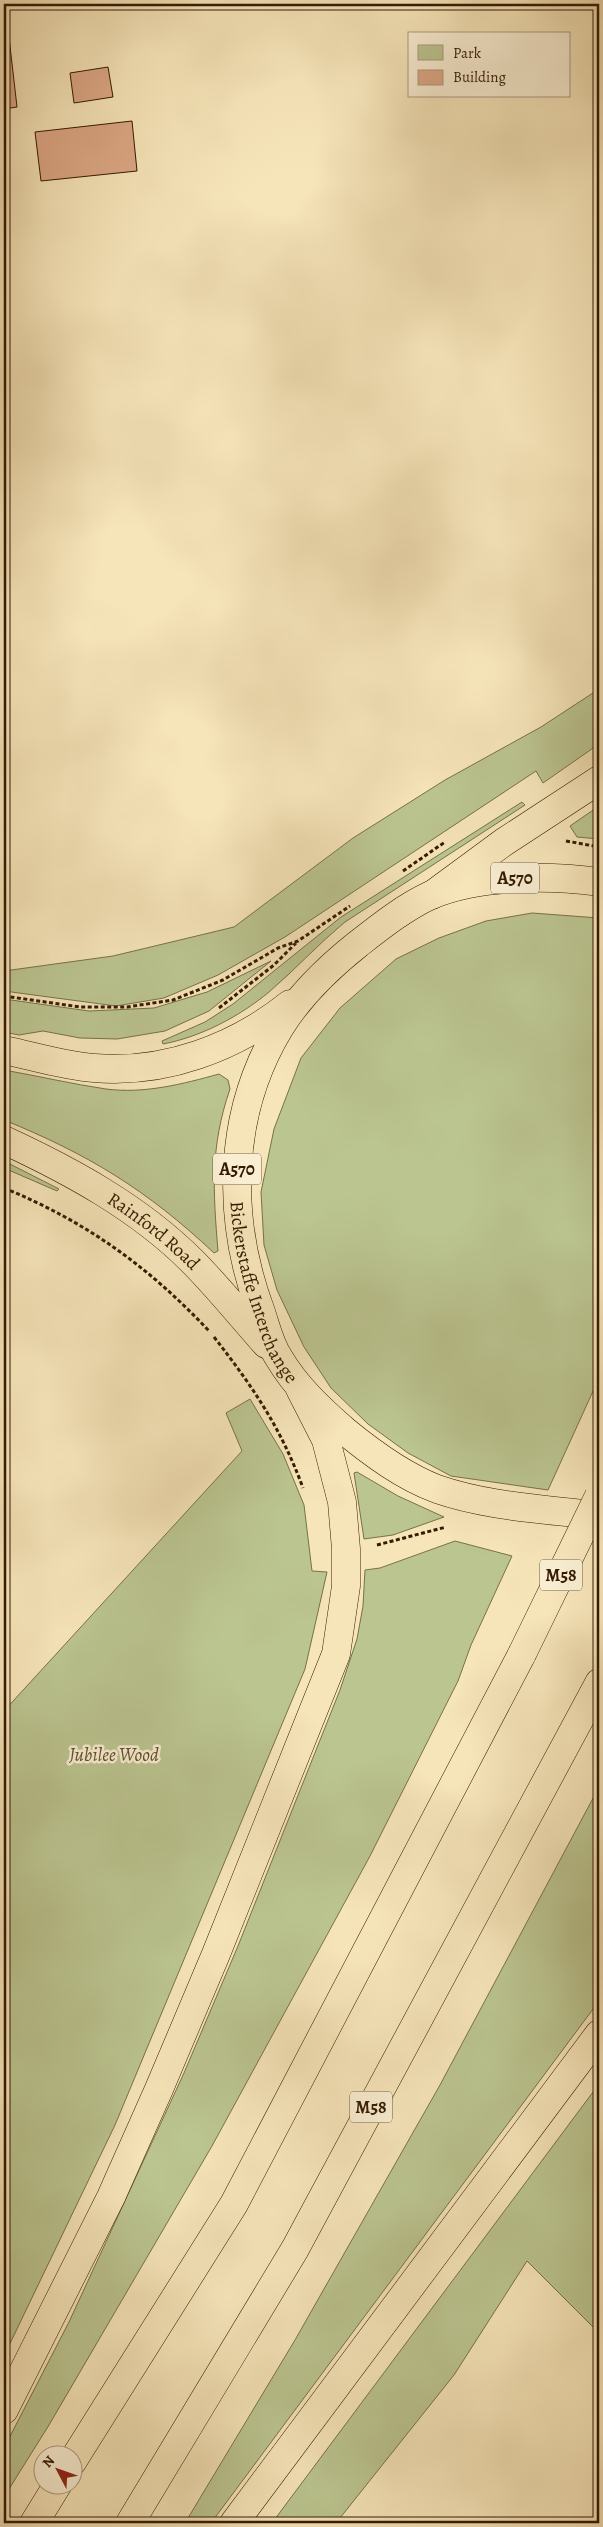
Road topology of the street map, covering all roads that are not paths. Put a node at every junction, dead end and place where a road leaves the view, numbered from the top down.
1 (599, 780) edge
2 (599, 882) edge
3 (432, 895) junction
4 (305, 992) junction
5 (4, 1050) edge
6 (4, 1140) edge
7 (277, 1356) junction
8 (300, 1389) junction
9 (599, 1496) edge
10 (599, 1516) edge
11 (599, 1683) edge
12 (599, 2034) edge
13 (4, 2410) edge
14 (82, 2446) edge
15 (52, 2494) edge
16 (34, 2523) edge
17 (130, 2523) edge
18 (234, 2523) edge

1 - 3 highway
2 - 3 highway, Bickerstaffe Interchange / A570
3 - 4 highway, Bickerstaffe Interchange / A570
4 - 5 highway, A570
4 - 7 highway, Bickerstaffe Interchange / A570
6 - 7 highway, Rainford Road / A570
7 - 8 highway, Bickerstaffe Interchange / A570
8 - 10 highway, Bickerstaffe Interchange / A570
8 - 13 highway
9 - 14 highway, M58, bridge
11 - 17 highway, M58
12 - 18 highway
15 - 16 highway

